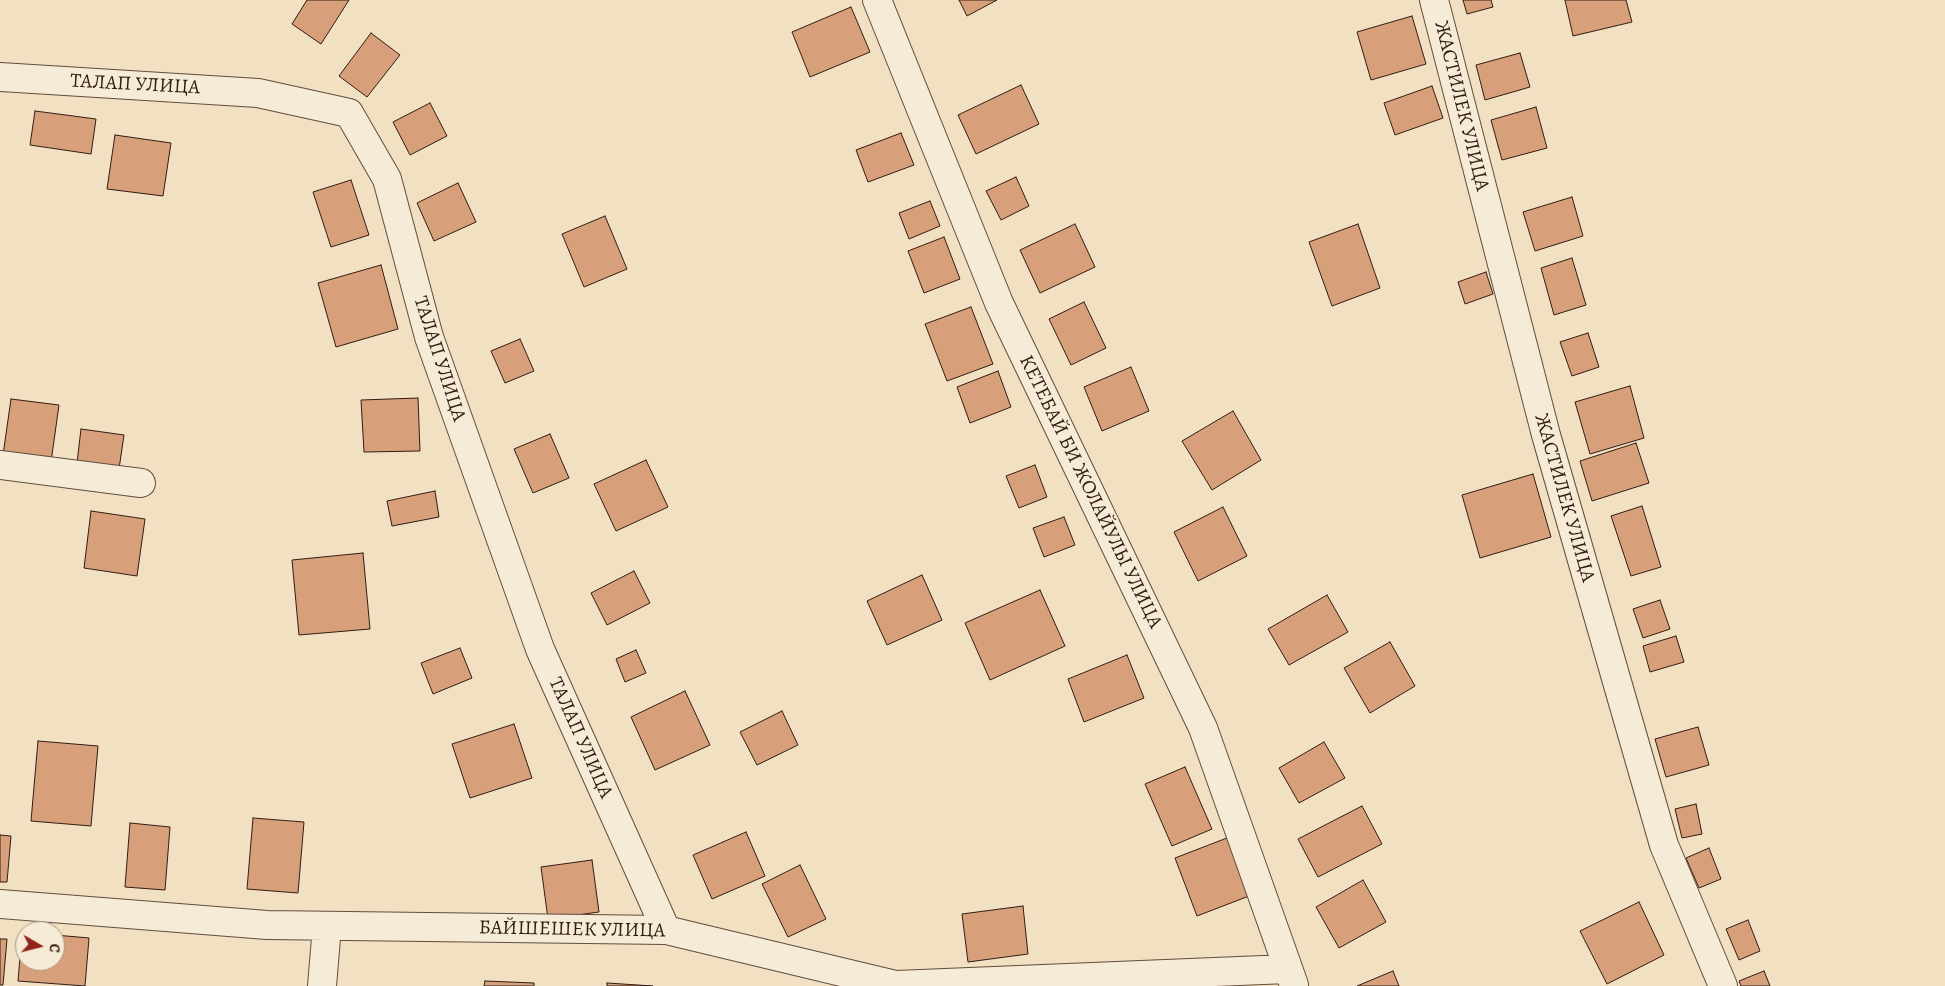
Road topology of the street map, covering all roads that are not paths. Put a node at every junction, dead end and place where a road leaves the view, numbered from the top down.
1 (877, 0) edge
2 (1434, 0) edge
3 (0, 77) edge
4 (0, 465) edge
5 (141, 483) dead end
6 (0, 904) edge
7 (327, 926) junction
8 (666, 930) junction
9 (1291, 978) edge
10 (322, 986) edge
11 (1723, 986) edge

1 - 9 street, КЕТЕБАЙ БИ ЖОЛАЙУЛЫ УЛИЦА
2 - 11 street, ЖАСТИЛЕК УЛИЦА
3 - 8 street, ТАЛАП УЛИЦА
4 - 5 street
6 - 7 street, БАЙШЕШЕК УЛИЦА
7 - 8 street, БАЙШЕШЕК УЛИЦА
7 - 10 street
8 - 9 street, БАЙШЕШЕК УЛИЦА

